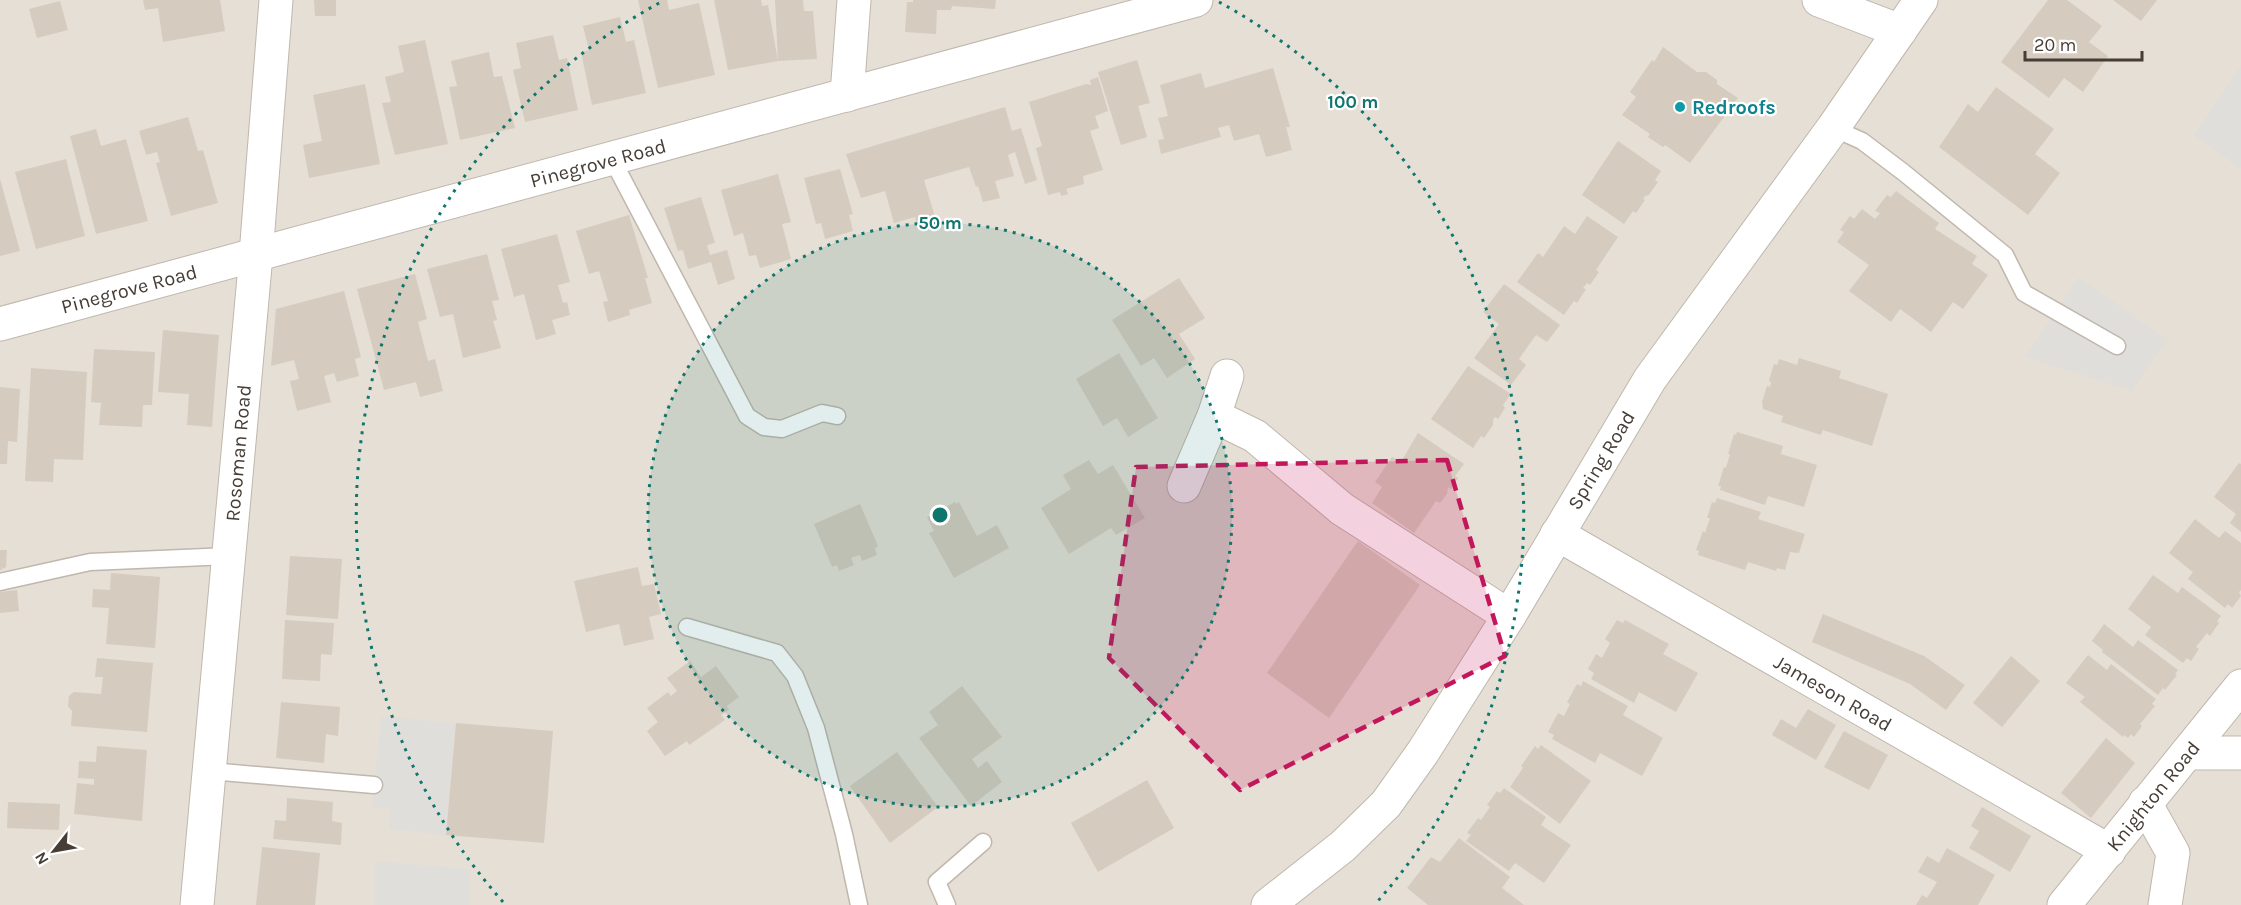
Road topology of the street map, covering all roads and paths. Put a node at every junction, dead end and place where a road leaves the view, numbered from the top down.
1 (276, 0) edge
2 (854, 0) edge
3 (1196, 0) edge
4 (1819, 0) edge
5 (1921, 0) edge
6 (1900, 31) junction
7 (847, 95) junction
8 (1833, 128) junction
9 (612, 159) junction
10 (256, 255) junction
11 (0, 324) edge
12 (2117, 346) dead end
13 (1227, 376) dead end
14 (837, 416) dead end
15 (1214, 416) junction
16 (1184, 486) dead end
17 (1557, 534) junction
18 (229, 556) junction
19 (0, 582) edge
20 (1509, 616) junction
21 (687, 627) dead end
22 (2241, 686) edge
23 (2187, 753) junction
24 (2241, 753) edge
25 (210, 771) junction
26 (374, 785) dead end
27 (2145, 803) junction
28 (983, 842) dead end
29 (2109, 851) junction
30 (197, 905) edge
31 (859, 905) edge
32 (947, 905) edge
33 (1268, 905) edge
34 (2064, 905) edge
35 (2165, 905) edge

1 - 10 street, Rosoman Road
2 - 7 street
3 - 7 street, Pinegrove Road
4 - 6 street
5 - 6 street, Spring Road
6 - 8 street, Spring Road
7 - 9 street, Pinegrove Road
8 - 12 lane
8 - 17 street, Spring Road
9 - 10 street, Pinegrove Road
9 - 14 lane
10 - 11 street, Pinegrove Road
10 - 18 street, Rosoman Road
13 - 15 street
15 - 16 street
15 - 20 street
17 - 20 street, Spring Road
17 - 29 street, Jameson Road
18 - 19 lane
18 - 25 street, Rosoman Road
20 - 33 street, Spring Road
21 - 31 lane
22 - 23 street, Knighton Road
23 - 24 street
23 - 27 street, Knighton Road
25 - 26 lane
25 - 30 street, Rosoman Road
27 - 29 street, Knighton Road
27 - 35 street
28 - 32 lane
29 - 34 street, Knighton Road

